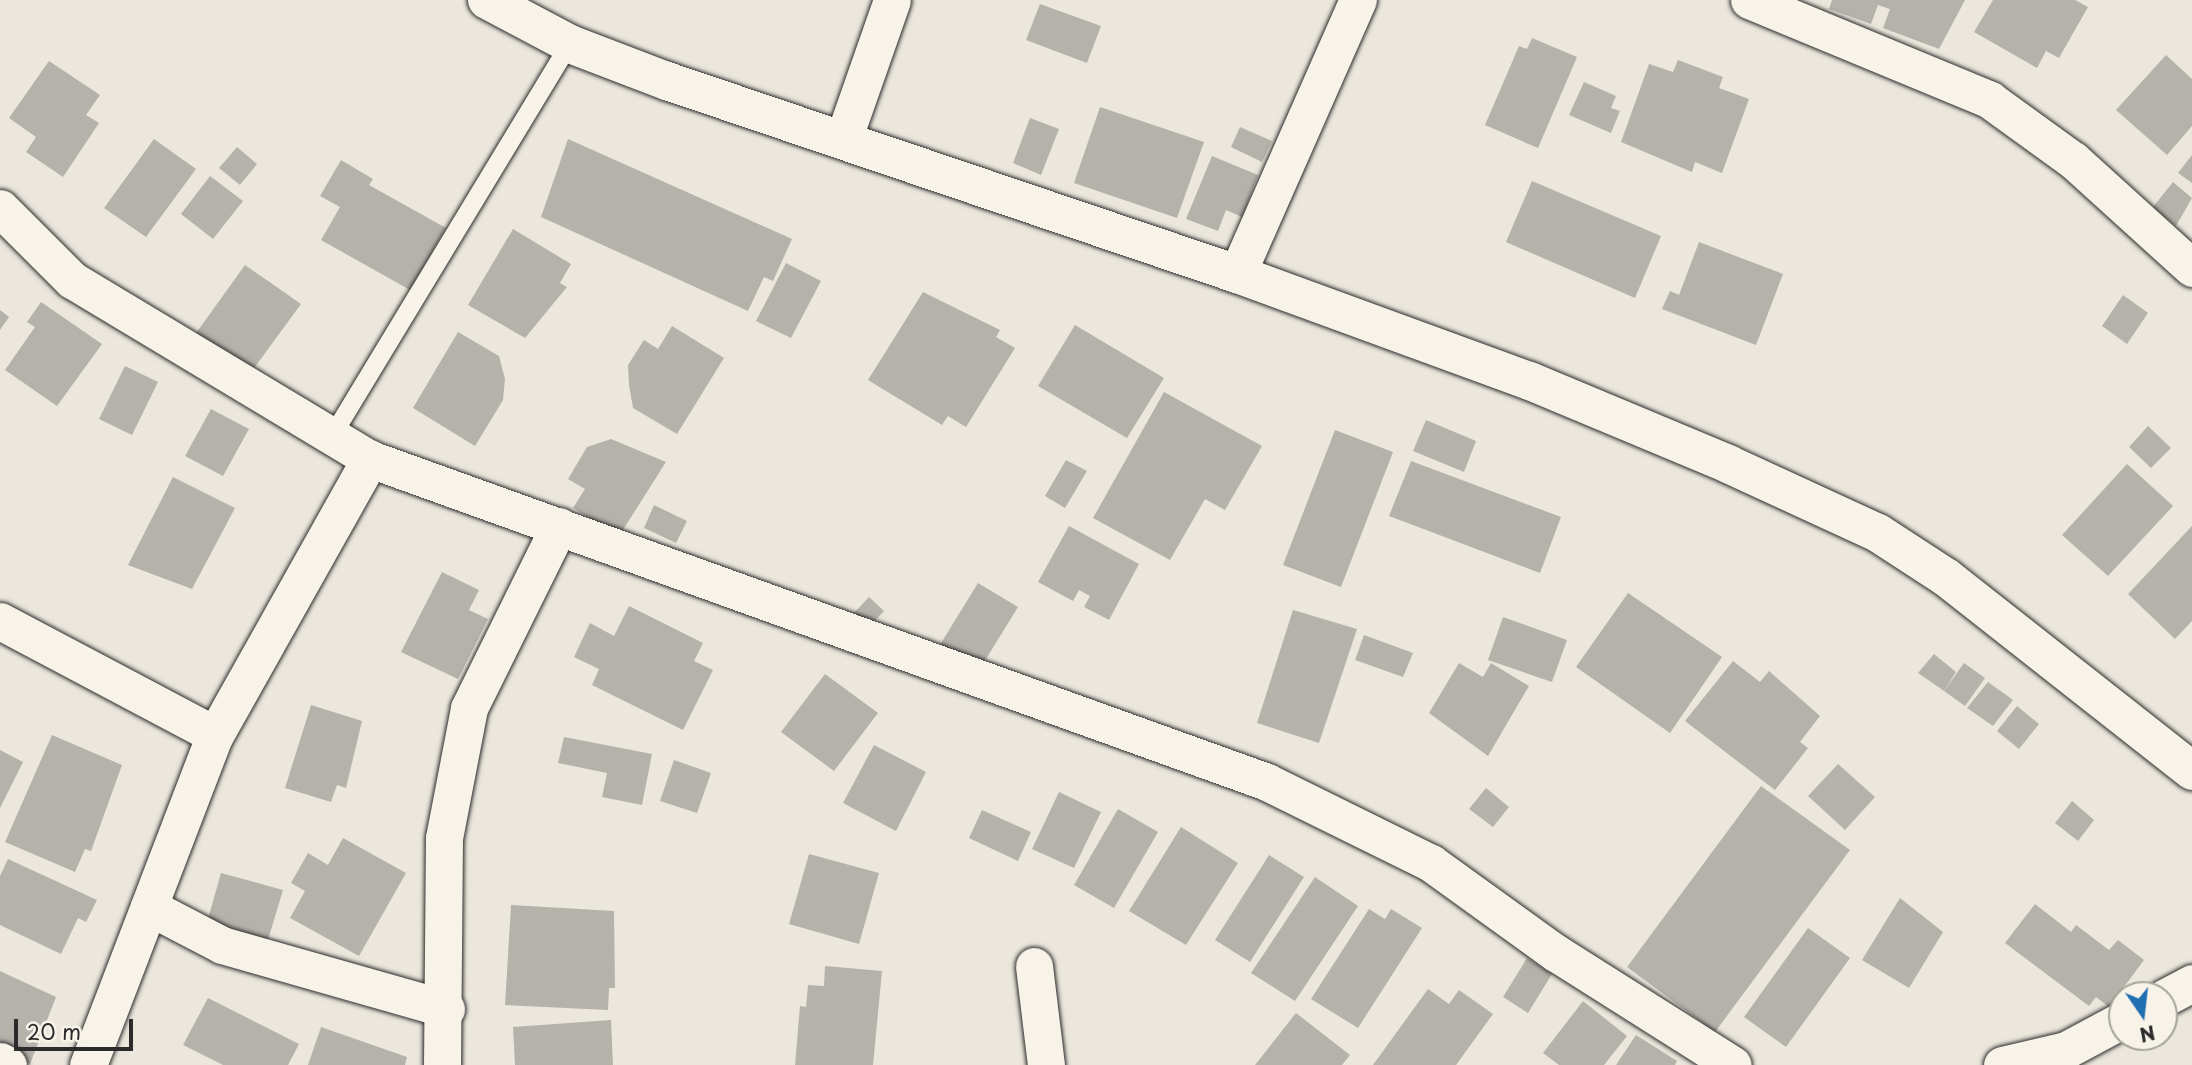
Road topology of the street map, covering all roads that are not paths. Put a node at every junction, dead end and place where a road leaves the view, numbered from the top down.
1 (487, 0) edge
2 (892, 0) edge
3 (1358, 0) edge
4 (1749, 0) edge
5 (570, 44) junction
6 (843, 140) junction
7 (0, 208) edge
8 (2192, 268) edge
9 (1237, 274) junction
10 (331, 438) junction
11 (370, 459) junction
12 (559, 526) junction
13 (0, 621) edge
14 (215, 735) junction
15 (2192, 771) edge
16 (149, 907) junction
17 (1034, 966) dead end
18 (446, 1009) junction
19 (2108, 1028) edge
20 (0, 1061) edge
21 (8, 1065) edge
22 (88, 1065) edge
23 (442, 1065) edge
24 (1046, 1065) edge
25 (1733, 1065) edge
26 (2002, 1065) edge

1 - 5 street
2 - 6 street
3 - 9 street
4 - 8 street
5 - 6 street
5 - 10 lane
6 - 9 street
7 - 10 street
9 - 15 street
10 - 11 street
11 - 12 street
11 - 14 street
12 - 18 street
12 - 25 street
13 - 14 street
14 - 16 street
16 - 18 street
16 - 22 street
17 - 24 street
18 - 23 street
19 - 26 street
20 - 21 street

